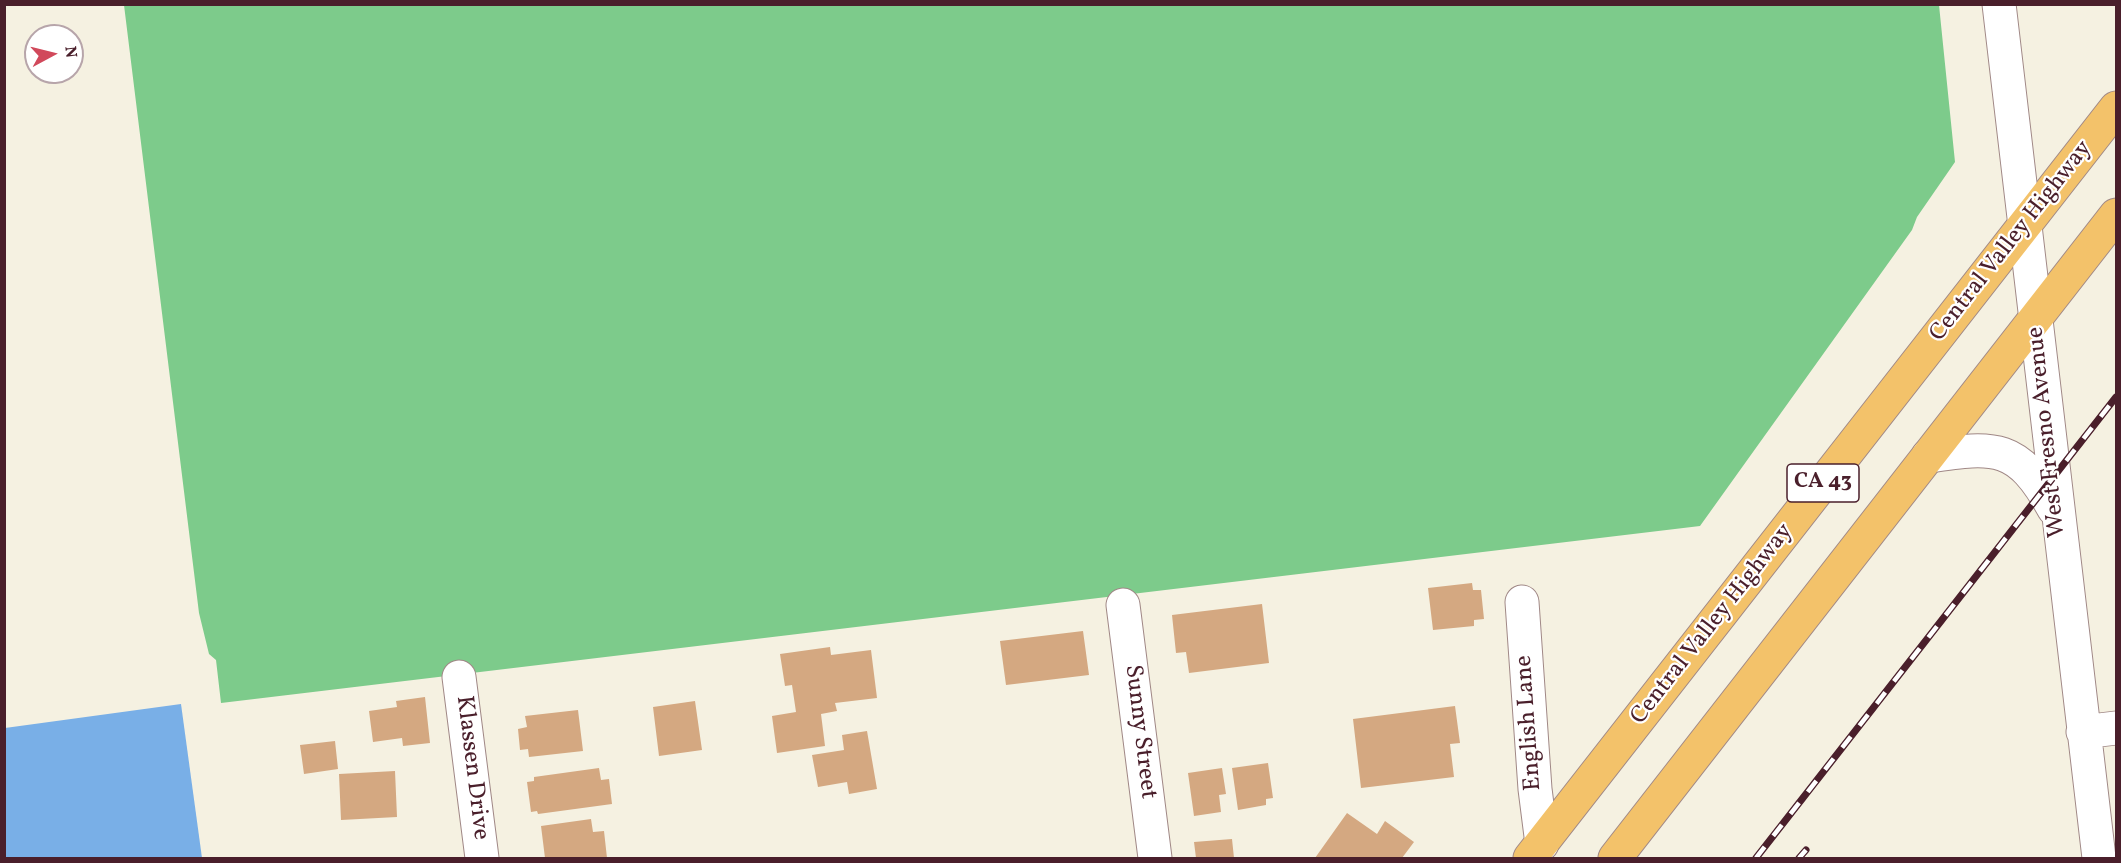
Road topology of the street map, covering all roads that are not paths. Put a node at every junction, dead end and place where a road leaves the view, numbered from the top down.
1 (1999, 4) edge
2 (2116, 108) edge
3 (2116, 215) edge
4 (2025, 225) junction
5 (2035, 319) junction
6 (1928, 456) junction
7 (2057, 516) junction
8 (1522, 602) dead end
9 (1123, 605) dead end
10 (459, 677) dead end
11 (2116, 728) edge
12 (2083, 732) junction
13 (1536, 851) edge
14 (482, 858) edge
15 (1155, 858) edge
16 (1615, 858) edge
17 (2099, 858) edge

1 - 4 street, West Fresno Avenue
2 - 4 main road, Central Valley Highway / CA 43
3 - 5 main road, CA 43
4 - 5 street, West Fresno Avenue
4 - 13 main road, Central Valley Highway / CA 43
5 - 6 main road, CA 43
5 - 7 street, West Fresno Avenue
6 - 7 street
6 - 16 main road, CA 43
7 - 12 street, West Fresno Avenue
8 - 13 street, English Lane
9 - 15 street, Sunny Street
10 - 14 street, Klassen Drive
11 - 12 street
12 - 17 street, West Fresno Avenue

